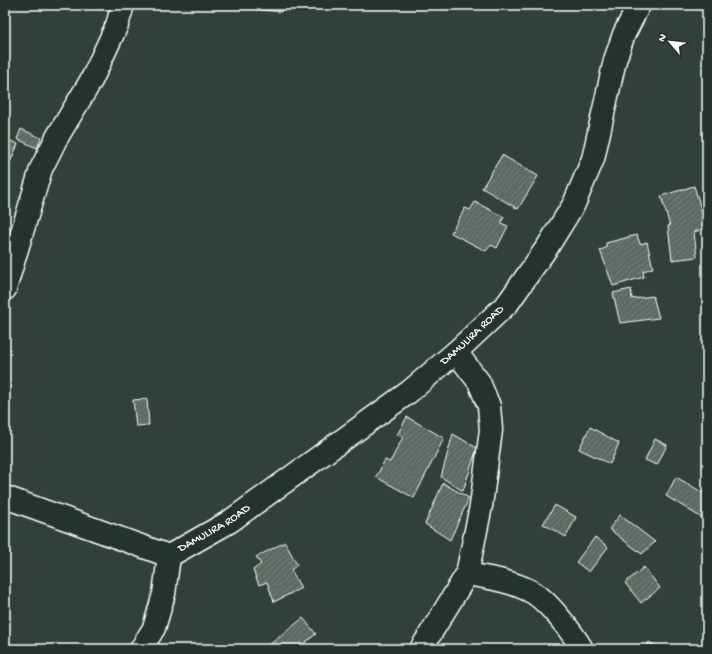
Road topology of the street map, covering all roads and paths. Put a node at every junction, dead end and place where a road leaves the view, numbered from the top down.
1 (123, 5) edge
2 (639, 5) edge
3 (9, 265) edge
4 (5, 289) edge
5 (456, 352) junction
6 (5, 496) edge
7 (169, 556) junction
8 (467, 574) junction
9 (141, 649) edge
10 (420, 649) edge
11 (582, 649) edge

1 - 3 street
2 - 5 street, DAMULIRA ROAD
3 - 4 street
5 - 7 street, DAMULIRA ROAD
5 - 8 street
6 - 7 street
7 - 9 street
8 - 10 street
8 - 11 street

